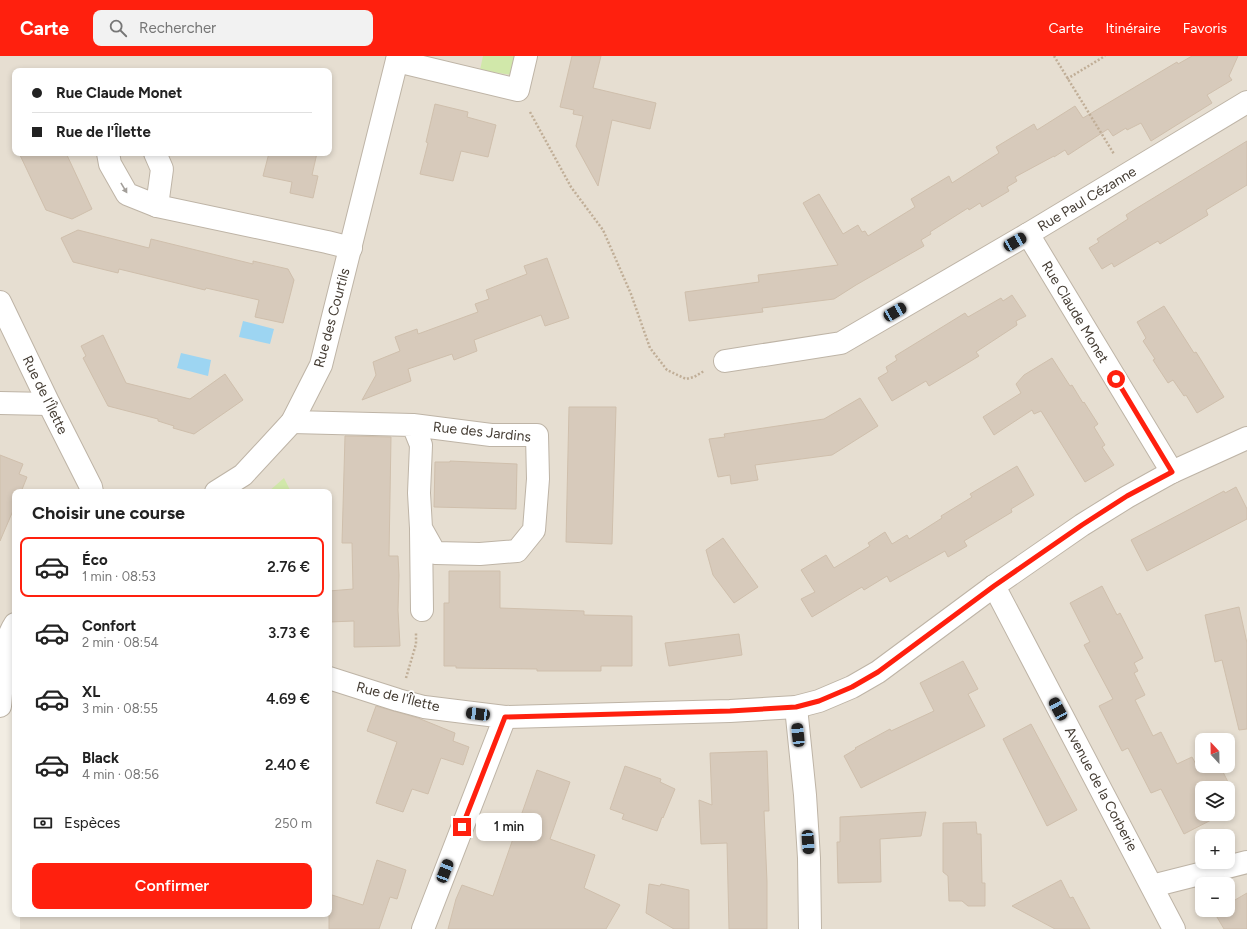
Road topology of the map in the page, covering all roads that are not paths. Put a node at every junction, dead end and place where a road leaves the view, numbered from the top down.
1 (526, 56) edge
2 (398, 59) edge
3 (1247, 102) edge
4 (109, 156) edge
5 (156, 156) edge
6 (158, 206) junction
7 (1028, 234) junction
8 (351, 248) junction
9 (0, 302) edge
10 (725, 361) road end
11 (0, 403) edge
12 (49, 404) junction
13 (292, 422) junction
14 (413, 425) junction
15 (1247, 438) edge
16 (1172, 472) junction
17 (93, 489) edge
18 (221, 489) edge
19 (421, 528) junction
20 (994, 586) junction
21 (422, 610) road end
22 (12, 629) edge
23 (332, 679) edge
24 (0, 706) edge
25 (796, 707) junction
26 (505, 717) junction
27 (1247, 862) edge
28 (1152, 886) junction
29 (423, 929) edge
30 (810, 929) edge
31 (1174, 929) edge

1 - 2 street, Rue des Courtils
2 - 8 street, Rue des Courtils
3 - 7 street, Rue Paul Cézanne
4 -> 6 street
5 - 6 street
6 - 8 street
7 - 10 street, Rue Paul Cézanne
7 - 16 street, Rue Claude Monet
8 - 13 street, Rue des Courtils
9 - 12 street, Rue de l'Îlette
11 - 12 street
12 - 17 street, Rue de l'Îlette
13 - 14 street, Rue des Jardins
13 - 18 street, Rue des Courtils
14 - 19 street, Rue des Jardins
14 - 19 street, Rue des Jardins
15 - 16 street, Rue de l'Îlette
16 - 20 street, Rue de l'Îlette
19 - 21 street, Rue des Jardins
20 - 25 street, Rue de l'Îlette
20 - 28 street, Avenue de la Corberie
22 - 24 street
23 - 26 street, Rue de l'Îlette
25 - 26 street, Rue de l'Îlette
25 - 30 street
26 - 29 street
27 - 28 street
28 - 31 street, Avenue de la Corberie

